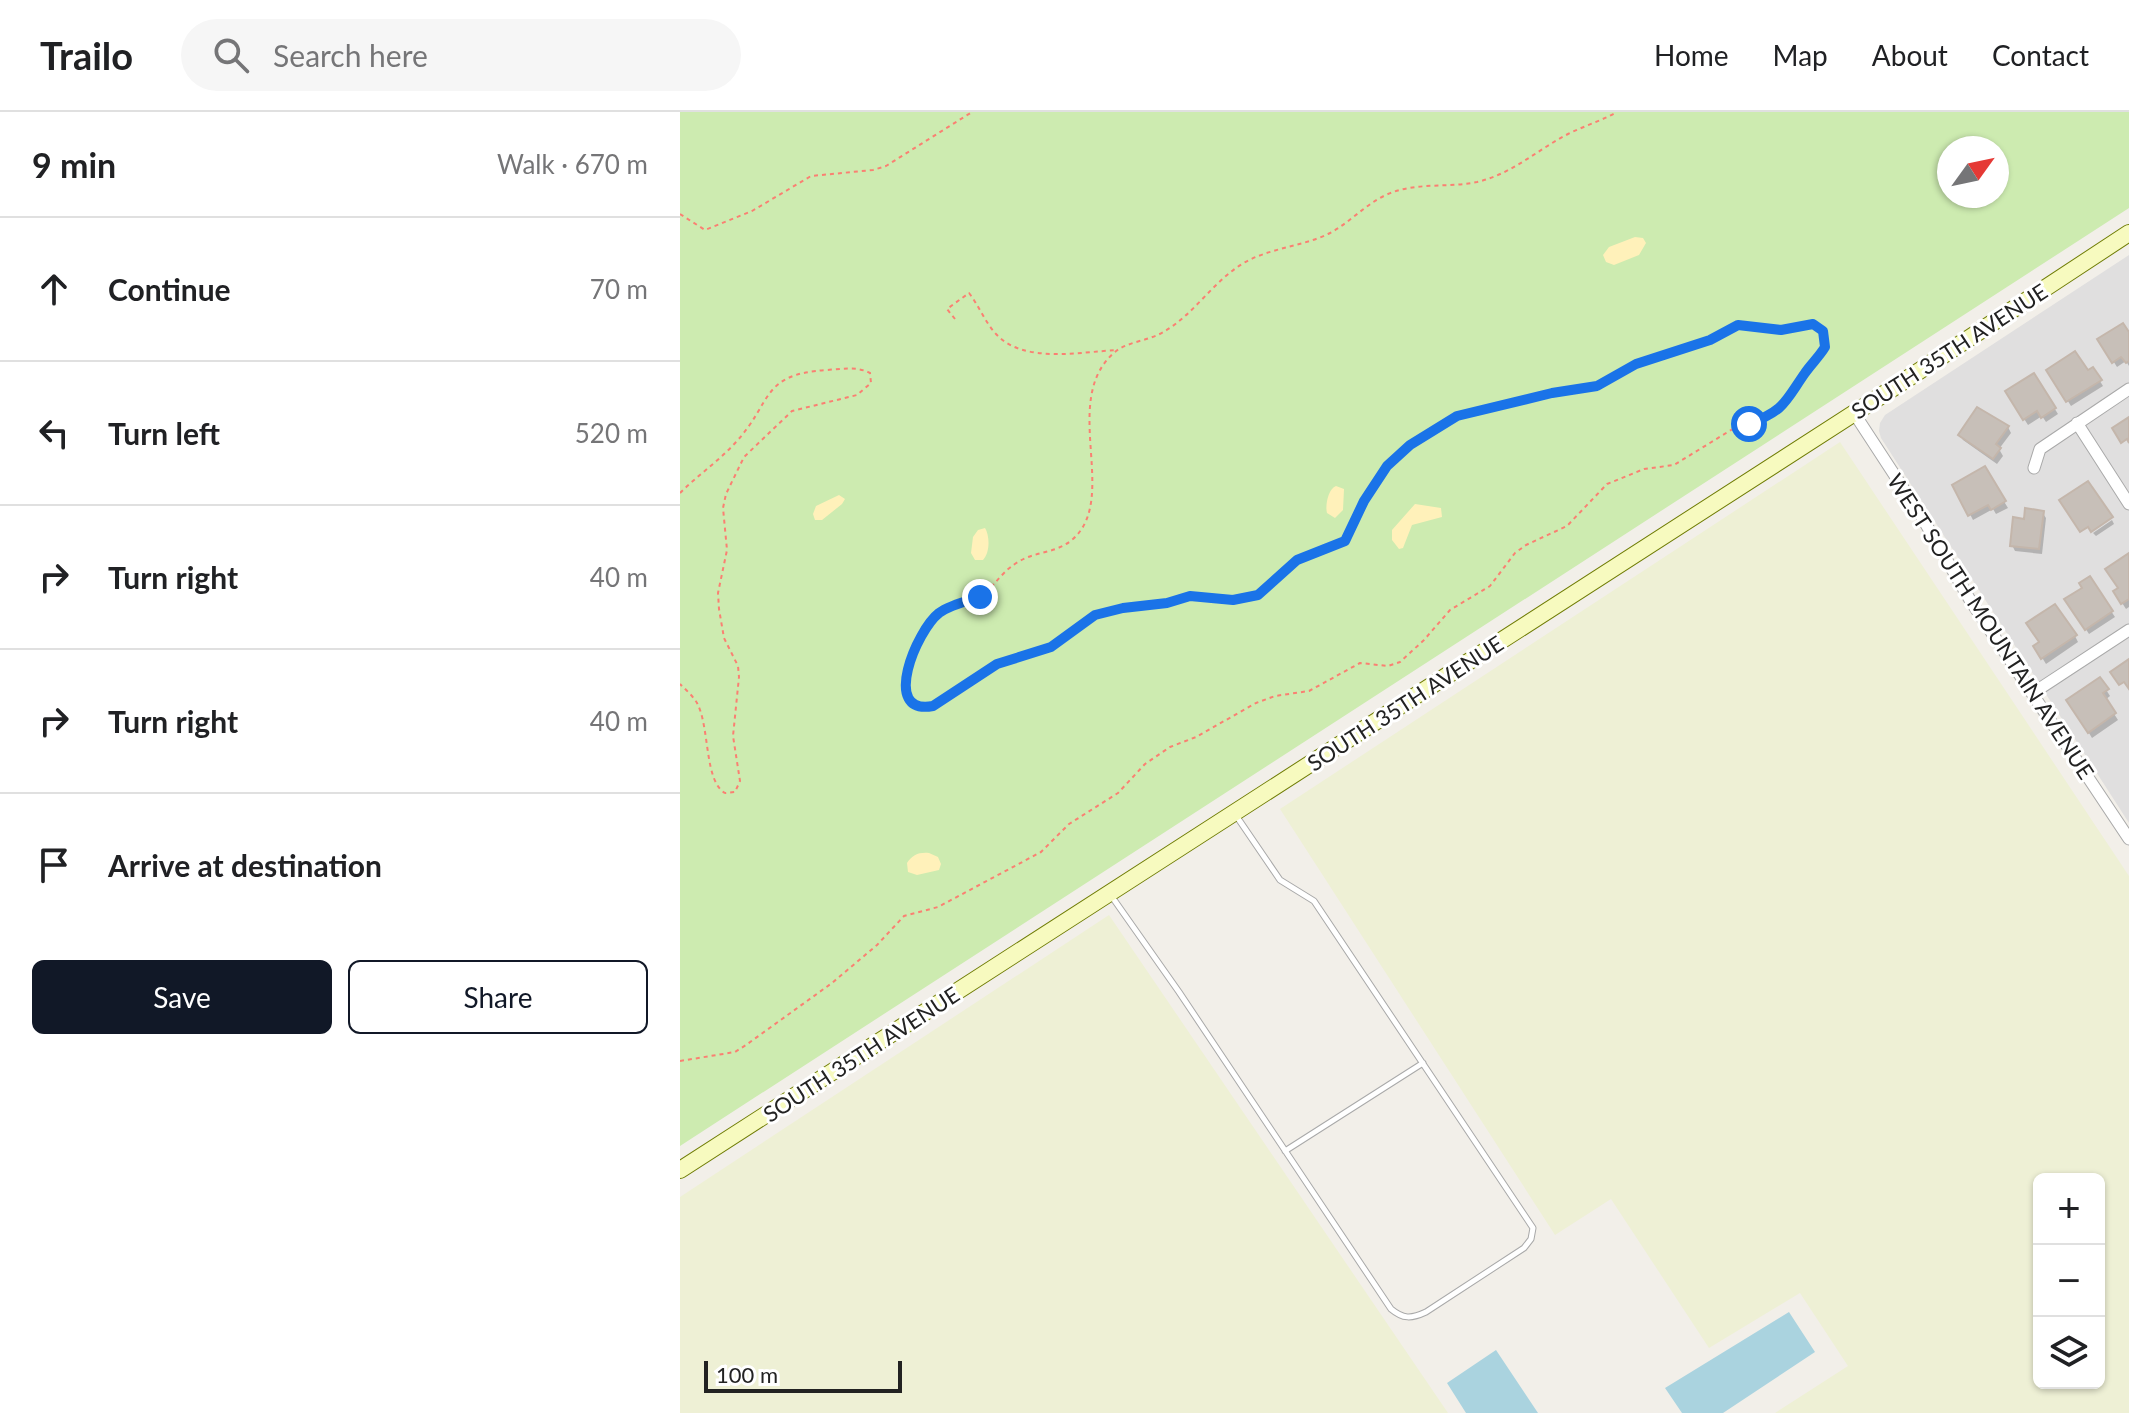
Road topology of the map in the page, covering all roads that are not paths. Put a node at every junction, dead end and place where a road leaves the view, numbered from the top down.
1 (2129, 233) edge
2 (2129, 389) edge
3 (1854, 413) junction
4 (2077, 423) junction
5 (2034, 468) dead end
6 (2129, 504) edge
7 (2129, 630) edge
8 (2033, 693) junction
9 (1234, 813) junction
10 (2129, 839) edge
11 (1109, 893) junction
12 (1423, 1063) junction
13 (1285, 1151) junction
14 (680, 1170) edge

1 - 3 main road, SOUTH 35TH AVENUE
2 - 4 street
3 - 8 street, WEST SOUTH MOUNTAIN AVENUE
3 - 9 main road, SOUTH 35TH AVENUE
4 - 5 street
4 - 6 street
7 - 8 street
8 - 10 street, WEST SOUTH MOUNTAIN AVENUE
9 - 11 main road, SOUTH 35TH AVENUE
9 - 12 lane
11 - 13 lane
11 - 14 main road, SOUTH 35TH AVENUE
12 - 13 lane
12 - 13 lane

